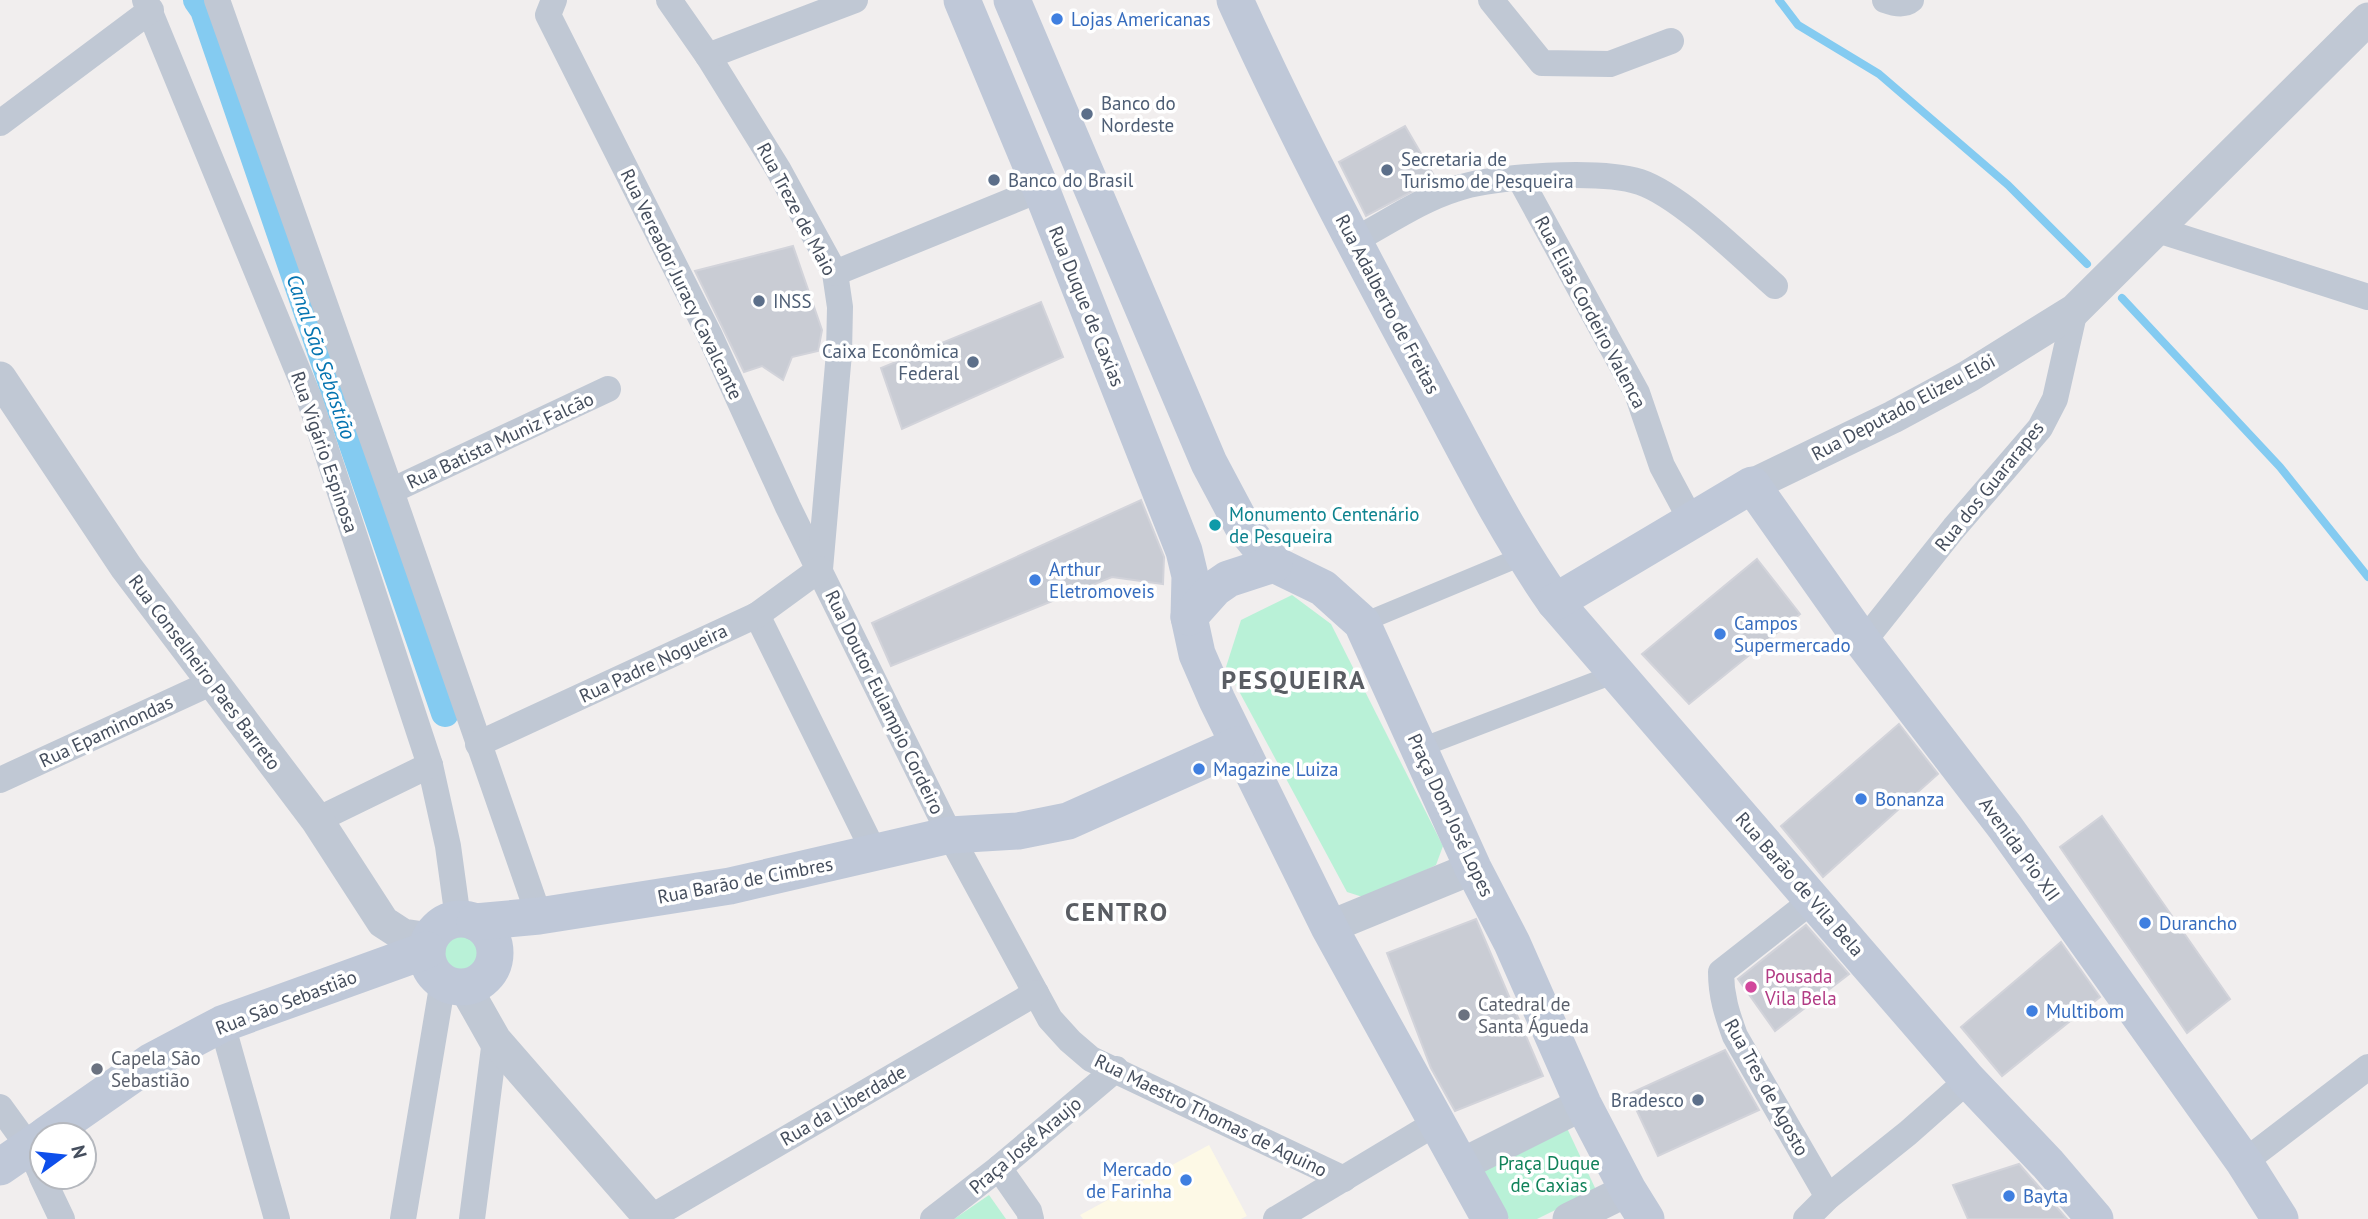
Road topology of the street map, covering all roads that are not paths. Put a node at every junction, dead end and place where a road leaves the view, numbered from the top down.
1 (217, 0) edge
2 (554, 0) edge
3 (669, 0) edge
4 (855, 0) edge
5 (1012, 0) edge
6 (1234, 0) edge
7 (1491, 0) edge
8 (1885, 0) edge
9 (1911, 0) edge
10 (964, 1) edge
11 (148, 5) edge
12 (2368, 19) edge
13 (1671, 41) dead end
14 (708, 56) junction
15 (0, 123) edge
16 (1520, 179) junction
17 (1041, 189) junction
18 (2158, 230) junction
19 (1355, 240) junction
20 (835, 273) junction
21 (1775, 286) dead end
22 (2368, 297) edge
23 (2075, 310) junction
24 (0, 378) edge
25 (608, 389) dead end
26 (1752, 485) junction
27 (391, 491) junction
28 (1692, 522) junction
29 (1523, 556) junction
30 (1274, 564) junction
31 (820, 569) junction
32 (1555, 602) junction
33 (757, 615) junction
34 (1189, 617) junction
35 (1362, 623) junction
36 (1863, 642) junction
37 (1617, 673) junction
38 (213, 682) junction
39 (478, 744) junction
40 (1238, 745) junction
41 (1420, 748) junction
42 (430, 765) junction
43 (0, 780) edge
44 (317, 820) junction
45 (950, 835) junction
46 (875, 854) junction
47 (1473, 867) junction
48 (1814, 899) junction
49 (539, 916) junction
50 (1329, 927) junction
51 (450, 950) junction
52 (1036, 993) junction
53 (222, 1024) junction
54 (495, 1040) junction
55 (2368, 1068) edge
56 (1116, 1069) junction
57 (1968, 1080) junction
58 (1583, 1104) junction
59 (0, 1107) edge
60 (78, 1121) edge
61 (1436, 1124) junction
62 (28, 1148) edge
63 (2244, 1162) junction
64 (1459, 1166) junction
65 (999, 1168) junction
66 (1344, 1179) junction
67 (49, 1191) edge
68 (1828, 1197) junction
69 (1637, 1204) edge
70 (62, 1219) edge
71 (277, 1219) edge
72 (403, 1219) edge
73 (471, 1219) edge
74 (651, 1219) edge
75 (933, 1219) edge
76 (1031, 1219) edge
77 (1276, 1219) edge
78 (1490, 1219) edge
79 (1569, 1219) edge
80 (1806, 1219) edge
81 (2095, 1219) edge
82 (2280, 1219) edge

1 - 27 street
2 - 31 street, Rua Vereador Juracy Cavalcante
3 - 14 street, Rua Treze de Maio
4 - 14 street
5 - 30 main road
6 - 19 main road, Rua Adalberto de Freitas
7 - 13 street
8 - 9 street
10 - 17 main road, Rua Duque de Caxias
11 - 15 street
11 - 42 street, Rua Vigário Espinosa
12 - 18 street, Rua Deputado Elizeu Elói
14 - 20 street, Rua Treze de Maio
16 - 19 street
16 - 21 street
16 - 28 street, Rua Elias Cordeiro Valenca
17 - 20 street
17 - 34 main road, Rua Duque de Caxias
18 - 22 street
18 - 23 street, Rua Deputado Elizeu Elói
19 - 29 main road, Rua Adalberto de Freitas
20 - 31 street, Rua Treze de Maio
23 - 26 street, Rua Deputado Elizeu Elói
23 - 36 street, Rua dos Guararapes
24 - 38 street, Rua Conselheiro Paes Barreto
25 - 27 street, Rua Batista Muniz Falcão
26 - 28 main road, Rua Deputado Elizeu Elói
26 - 36 main road, Avenida Pio XII
27 - 39 street
28 - 32 main road, Rua Deputado Elizeu Elói
29 - 32 main road, Rua Adalberto de Freitas
29 - 35 street
30 - 34 main road
30 - 35 main road, Praça Dom José Lopes
31 - 33 street, Rua Padre Nogueira
31 - 45 street, Rua Doutor Eulampio Cordeiro
32 - 37 main road, Rua Barão de Vila Bela
33 - 39 street, Rua Padre Nogueira
33 - 46 street
34 - 40 main road
35 - 41 main road, Praça Dom José Lopes
36 - 63 main road, Avenida Pio XII
37 - 41 street
37 - 48 main road, Rua Barão de Vila Bela
38 - 43 street, Rua Epaminondas
38 - 44 street, Rua Conselheiro Paes Barreto
39 - 49 street
40 - 45 main road, Rua Barão de Cimbres
40 - 50 main road
41 - 47 main road, Praça Dom José Lopes
42 - 44 street
42 - 51 street, Rua Vigário Espinosa
44 - 51 street, Rua Conselheiro Paes Barreto
45 - 46 main road, Rua Barão de Cimbres
45 - 52 street, Rua Maestro Thomas de Aquino
46 - 49 main road, Rua Barão de Cimbres
47 - 50 street
47 - 58 main road, Praça Dom José Lopes
48 - 57 main road, Rua Barão de Vila Bela
48 - 68 street, Rua Tres de Agosto
49 - 51 main road, Rua Barão de Cimbres
49 - 51 main road, Rua São Sebastião
50 - 61 main road
51 - 53 main road, Rua São Sebastião
51 - 54 street
51 - 72 street, Rua Vigário Espinosa
52 - 56 street, Rua Maestro Thomas de Aquino
52 - 74 street, Rua da Liberdade
53 - 60 main road, Rua São Sebastião
53 - 71 street
54 - 73 street
54 - 74 street
55 - 63 street
56 - 65 street, Praça José Araujo
56 - 66 street, Rua Maestro Thomas de Aquino
57 - 68 street
57 - 81 main road, Rua Barão de Vila Bela
58 - 64 street
58 - 69 main road, Praça Dom José Lopes
59 - 62 street
61 - 64 main road
61 - 66 street
63 - 82 main road, Avenida Pio XII
64 - 78 main road
65 - 75 street, Praça José Araujo
65 - 76 street
66 - 77 street
67 - 70 street
68 - 80 street
69 - 79 street

